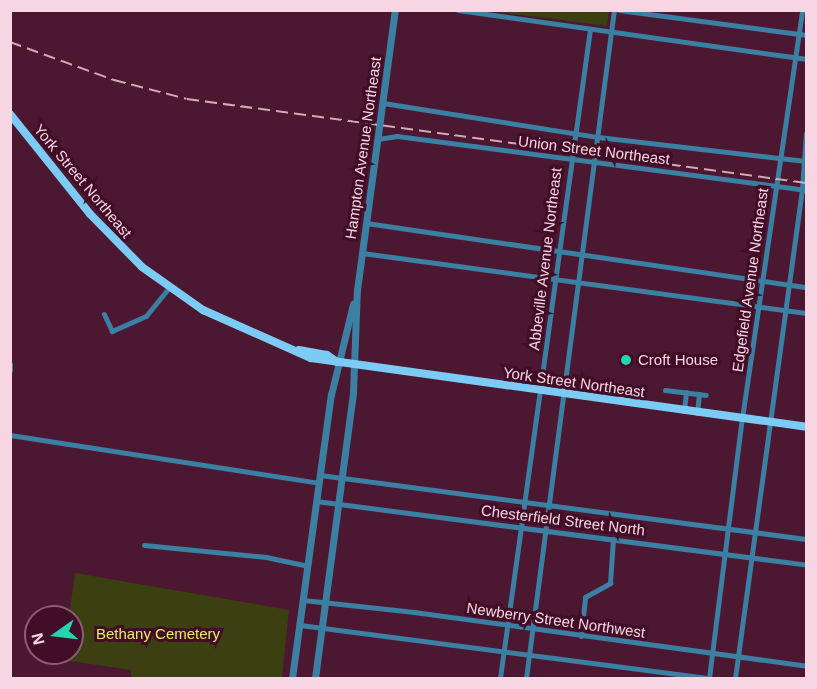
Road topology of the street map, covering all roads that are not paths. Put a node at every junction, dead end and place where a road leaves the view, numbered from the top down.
1 (395, 10) edge
2 (458, 10) edge
3 (617, 10) edge
4 (802, 10) edge
5 (590, 29) junction
6 (612, 32) junction
7 (798, 34) junction
8 (807, 35) edge
9 (792, 57) junction
10 (807, 59) edge
11 (383, 103) junction
12 (10, 114) edge
13 (574, 133) junction
14 (807, 133) edge
15 (598, 137) junction
16 (378, 139) junction
17 (780, 157) junction
18 (570, 159) junction
19 (805, 160) edge
20 (594, 162) junction
21 (776, 186) junction
22 (805, 190) edge
23 (366, 223) junction
24 (558, 249) junction
25 (362, 253) junction
26 (582, 253) junction
27 (554, 280) junction
28 (762, 281) junction
29 (578, 283) junction
30 (789, 284) junction
31 (807, 287) edge
32 (169, 288) junction
33 (357, 290) junction
34 (758, 306) junction
35 (785, 310) junction
36 (807, 313) edge
37 (104, 314) dead end
38 (338, 362) junction
39 (10, 364) edge
40 (354, 365) junction
41 (10, 370) edge
42 (665, 390) dead end
43 (540, 391) junction
44 (686, 392) junction
45 (564, 394) junction
46 (699, 394) junction
47 (706, 395) dead end
48 (684, 411) junction
49 (697, 413) junction
50 (742, 418) junction
51 (770, 422) junction
52 (807, 427) edge
53 (10, 435) edge
54 (341, 477) junction
55 (319, 479) junction
56 (524, 500) junction
57 (316, 501) junction
58 (548, 503) junction
59 (337, 504) junction
60 (519, 527) junction
61 (728, 529) junction
62 (544, 530) junction
63 (754, 532) junction
64 (613, 539) junction
65 (807, 539) edge
66 (144, 545) dead end
67 (724, 554) junction
68 (751, 558) junction
69 (807, 565) edge
70 (308, 566) junction
71 (303, 600) junction
72 (324, 603) junction
73 (507, 624) junction
74 (300, 626) junction
75 (321, 628) junction
76 (532, 629) junction
77 (581, 636) junction
78 (503, 652) junction
79 (712, 654) junction
80 (529, 656) junction
81 (738, 656) junction
82 (807, 666) edge
83 (292, 678) edge
84 (315, 678) edge
85 (500, 678) edge
86 (526, 678) edge
87 (709, 678) edge
88 (735, 678) edge

1 - 11 street, Hampton Avenue Northeast
2 - 5 street
3 - 6 street
3 - 7 street
4 - 7 street, Edgefield Avenue Northeast
5 - 6 street
5 - 13 street, Abbeville Avenue Northeast
6 - 9 street
6 - 15 street
7 - 8 street
7 - 9 street, Edgefield Avenue Northeast
9 - 10 street
9 - 17 street, Edgefield Avenue Northeast
11 - 13 street, Union Street Northeast
11 - 16 street, Hampton Avenue Northeast
12 - 32 main road, York Street Northeast
13 - 15 street, Union Street Northeast
13 - 18 street, Abbeville Avenue Northeast
14 - 19 street
15 - 17 street, Union Street Northeast
15 - 20 street
16 - 18 street, Union Street Northeast
16 - 23 street, Hampton Avenue Northeast
17 - 19 street, Union Street Northeast
17 - 21 street, Edgefield Avenue Northeast
18 - 20 street, Union Street Northeast
18 - 24 street, Abbeville Avenue Northeast
19 - 22 street
20 - 21 street, Union Street Northeast
20 - 26 street
21 - 22 street, Union Street Northeast
21 - 28 street, Edgefield Avenue Northeast
22 - 30 street
23 - 24 street
23 - 25 street, Hampton Avenue Northeast
24 - 26 street
24 - 27 street, Abbeville Avenue Northeast
25 - 27 street
25 - 33 street, Hampton Avenue Northeast
26 - 28 street
26 - 29 street
27 - 29 street
27 - 43 street, Abbeville Avenue Northeast
28 - 30 street
28 - 34 street, Edgefield Avenue Northeast
29 - 34 street
29 - 45 street
30 - 31 street
30 - 35 street
32 - 37 street
32 - 38 main road, York Street Northeast
33 - 38 street, Hampton Avenue Northeast
33 - 40 street, Hampton Avenue Northeast
34 - 35 street
34 - 50 street, Edgefield Avenue Northeast
35 - 36 street
35 - 51 street
38 - 40 main road, York Street Northeast
38 - 55 street, Hampton Avenue Northeast
39 - 41 street
40 - 43 main road, York Street Northeast
40 - 54 street, Hampton Avenue Northeast
42 - 44 street
43 - 45 main road, York Street Northeast
43 - 56 street, Abbeville Avenue Northeast
44 - 46 street
44 - 48 street
45 - 48 main road, York Street Northeast
45 - 58 street
46 - 47 street
46 - 49 street
48 - 49 main road, York Street Northeast
49 - 50 main road, York Street Northeast
50 - 51 main road, York Street Northeast
50 - 61 street, Edgefield Avenue Northeast
51 - 52 main road, York Street Northeast
51 - 63 street
53 - 55 street, Chesterfield Street North
54 - 55 street, Chesterfield Street North
54 - 56 street, Chesterfield Street North
54 - 59 street, Hampton Avenue Northeast
55 - 57 street, Hampton Avenue Northeast
56 - 58 street, Chesterfield Street North
56 - 60 street, Abbeville Avenue Northeast
57 - 59 street, Chesterfield Street North
57 - 70 street, Hampton Avenue Northeast
58 - 61 street, Chesterfield Street North
58 - 62 street
59 - 60 street, Chesterfield Street North
59 - 72 street, Hampton Avenue Northeast
60 - 62 street, Chesterfield Street North
60 - 73 street, Abbeville Avenue Northeast
61 - 63 street, Chesterfield Street North
61 - 67 street, Edgefield Avenue Northeast
62 - 64 street, Chesterfield Street North
62 - 76 street
63 - 65 street, Chesterfield Street North
63 - 68 street
64 - 67 street, Chesterfield Street North
64 - 77 street
66 - 70 street
67 - 68 street, Chesterfield Street North
67 - 79 street, Edgefield Avenue Northeast
68 - 69 street, Chesterfield Street North
68 - 81 street
70 - 71 street, Hampton Avenue Northeast
71 - 72 street, Newberry Street Northwest
71 - 74 street, Hampton Avenue Northeast
72 - 73 street, Newberry Street Northwest
72 - 75 street, Hampton Avenue Northeast
73 - 76 street, Newberry Street Northwest
73 - 78 street, Abbeville Avenue Northeast
74 - 75 street
74 - 83 street, Hampton Avenue Northeast
75 - 78 street
75 - 84 street, Hampton Avenue Northeast
76 - 77 street, Newberry Street Northwest
76 - 80 street
77 - 79 street, Newberry Street Northwest
78 - 80 street
78 - 85 street, Abbeville Avenue Northeast
79 - 81 street, Newberry Street Northwest
79 - 87 street, Edgefield Avenue Northeast
80 - 86 street
80 - 87 street
81 - 82 street, Newberry Street Northwest
81 - 88 street

